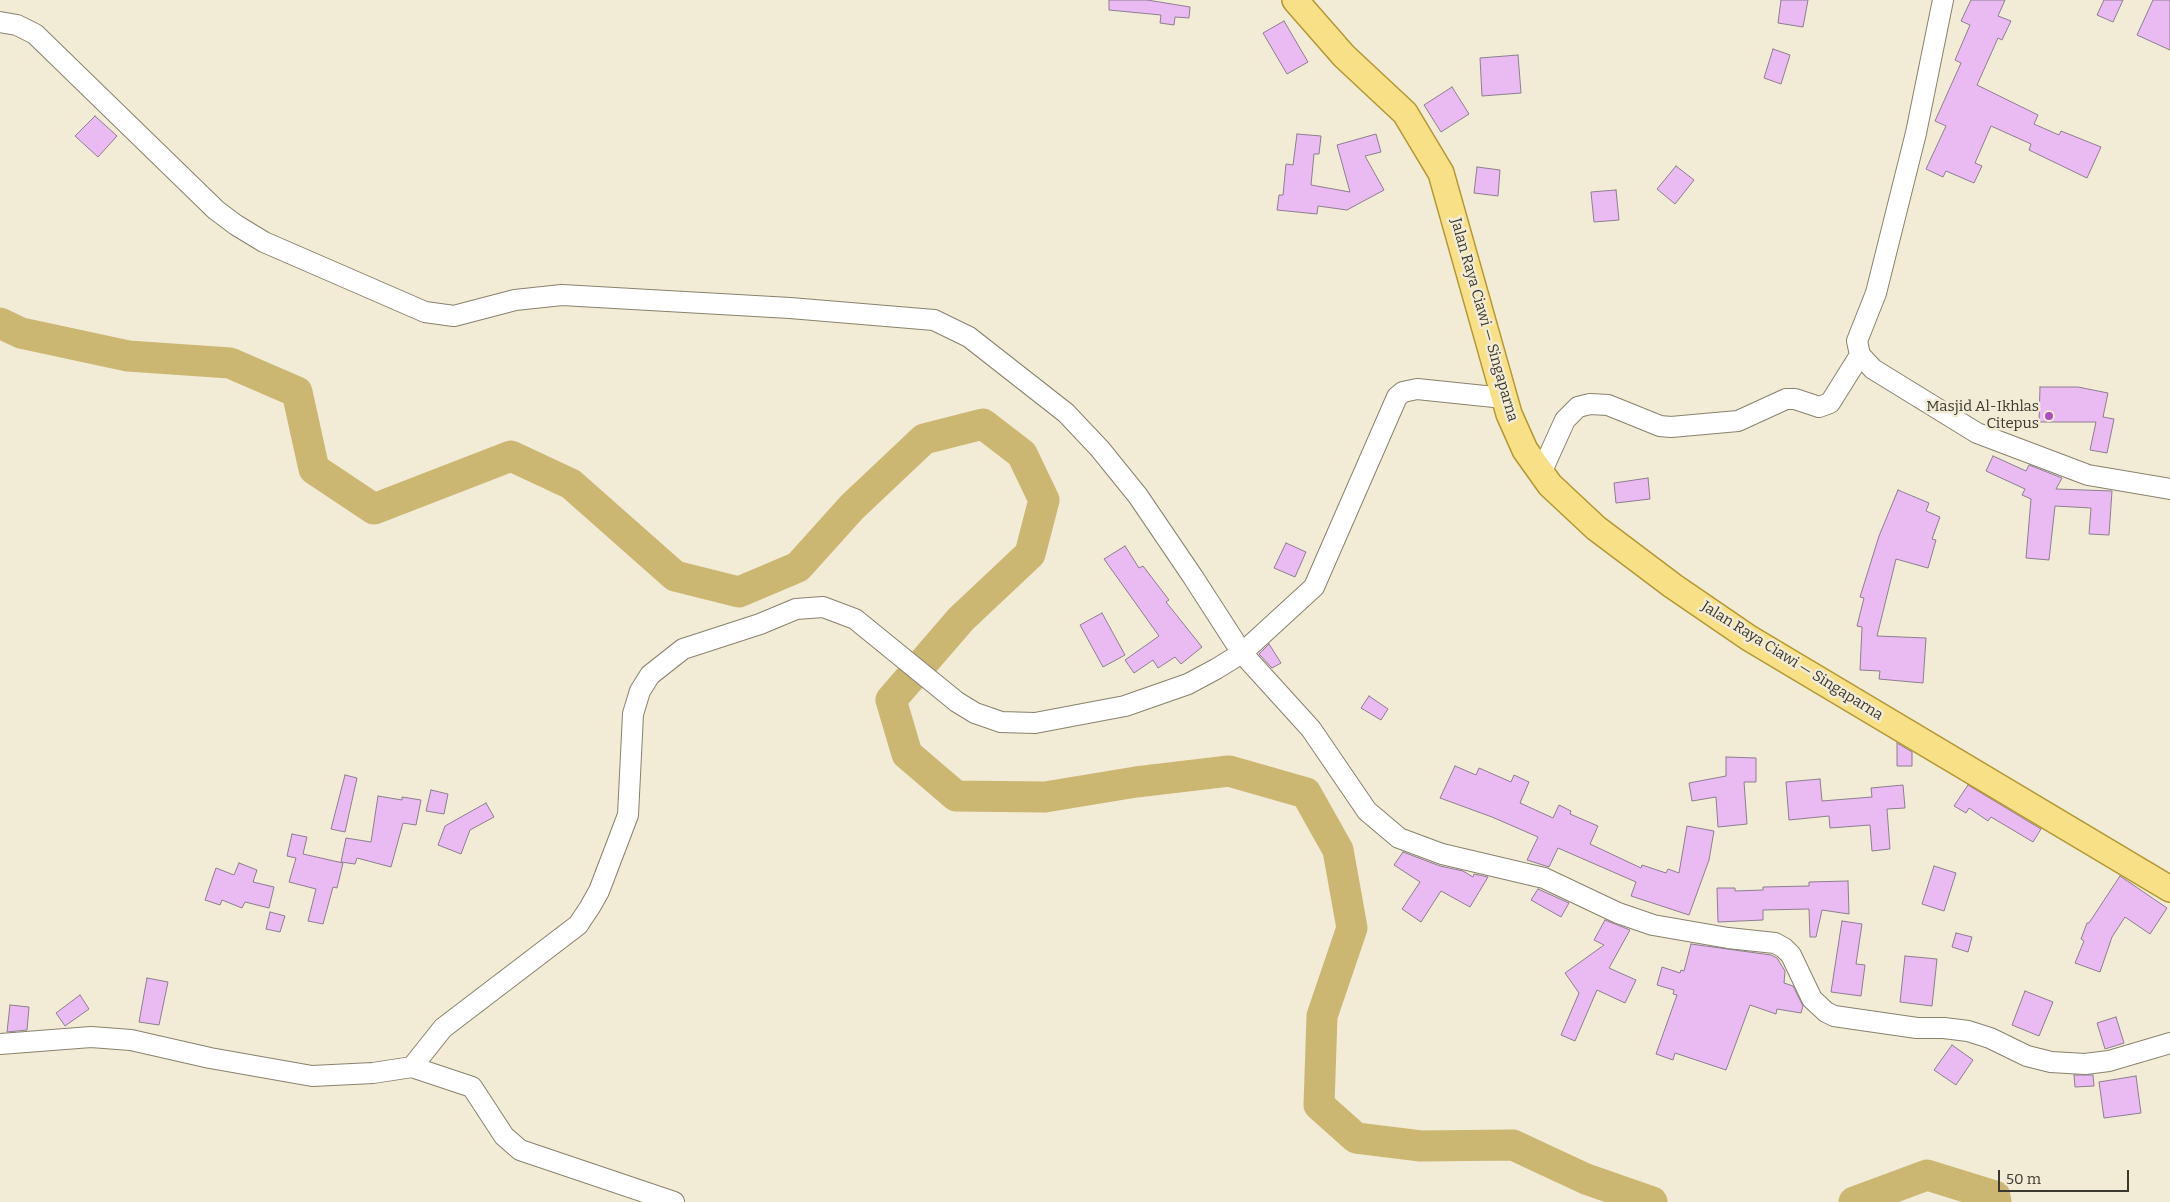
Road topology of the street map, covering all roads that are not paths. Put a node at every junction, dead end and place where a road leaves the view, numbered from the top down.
1 (1295, 0) edge
2 (1943, 0) edge
3 (0, 22) edge
4 (1860, 355) junction
5 (1504, 398) junction
6 (1541, 473) junction
7 (2170, 489) edge
8 (1242, 653) junction
9 (2170, 889) edge
10 (2170, 1043) edge
11 (0, 1044) edge
12 (412, 1067) junction
13 (674, 1202) edge

1 - 5 main road, Jalan Raya Ciawi — Singaparna
2 - 4 street
3 - 8 street
4 - 6 street
4 - 7 street
5 - 6 main road, Jalan Raya Ciawi — Singaparna
5 - 8 street
6 - 9 main road, Jalan Raya Ciawi — Singaparna
8 - 10 street
8 - 12 street
11 - 12 street
12 - 13 street

